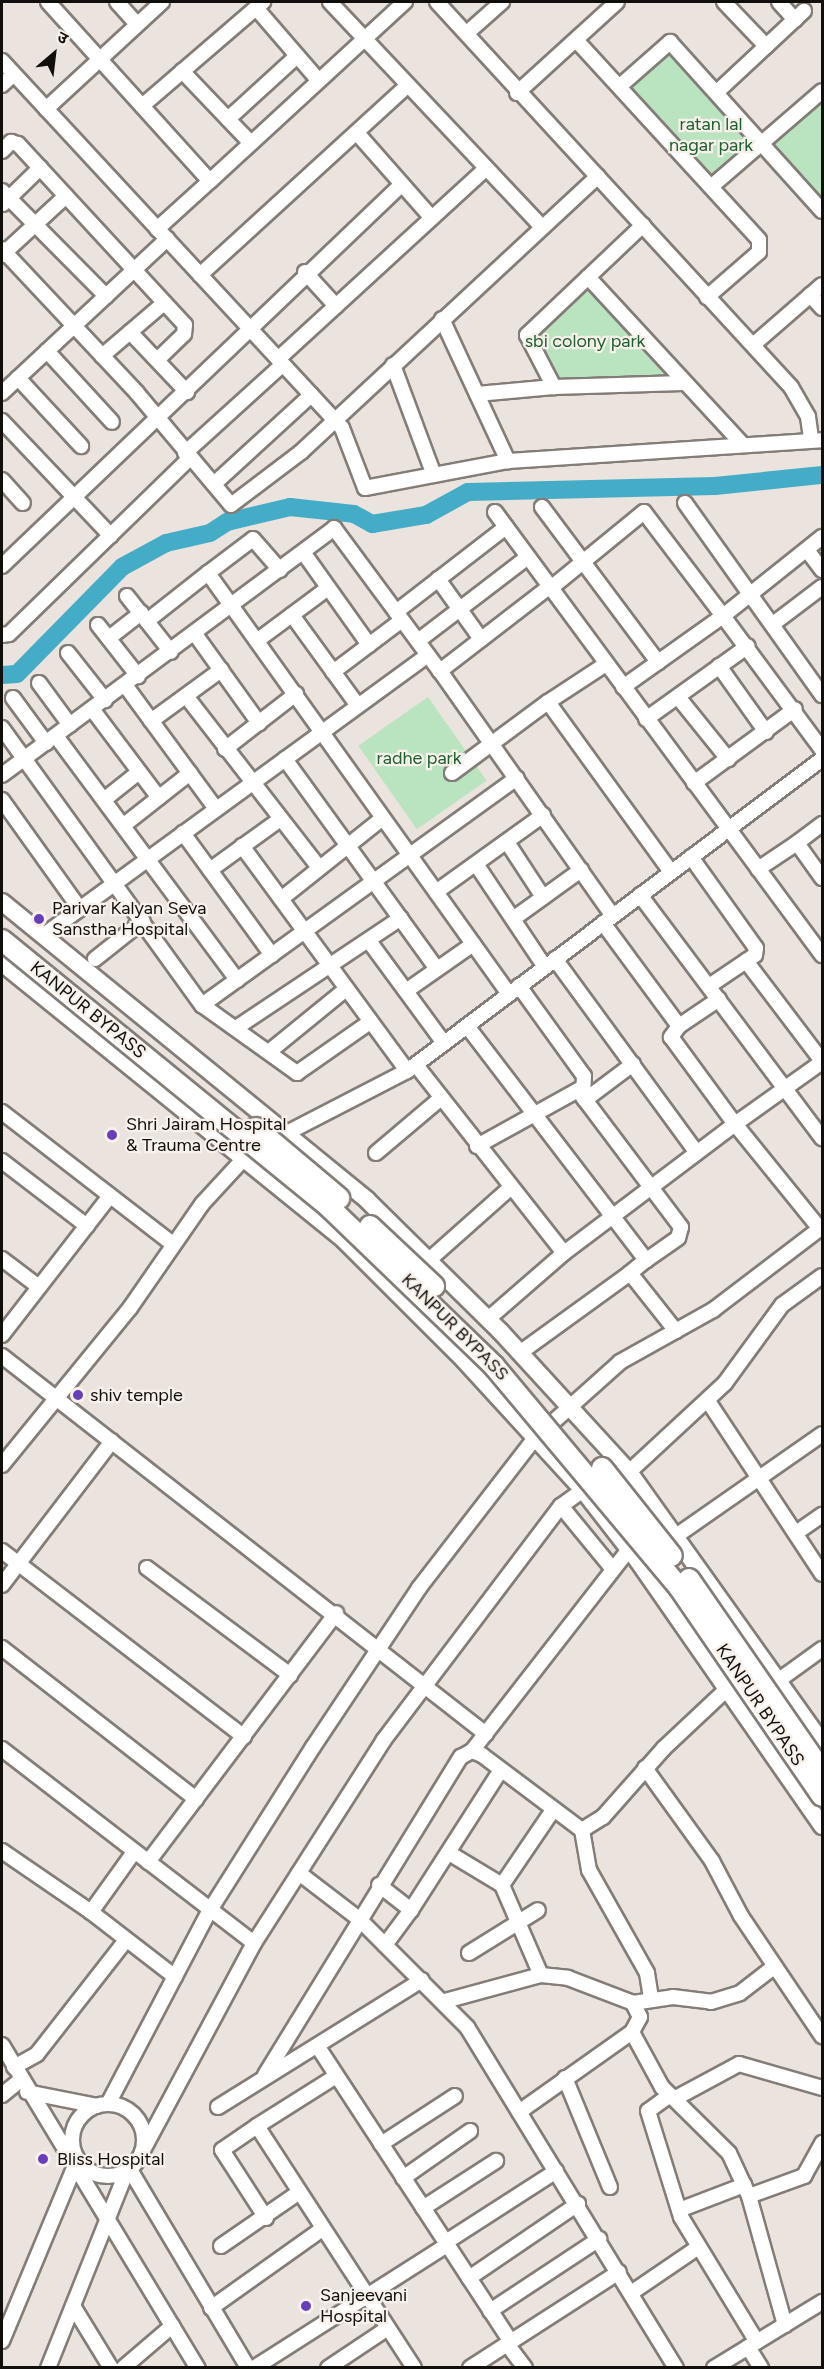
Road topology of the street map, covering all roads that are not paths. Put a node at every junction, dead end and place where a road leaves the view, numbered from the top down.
1 (48, 2) edge
2 (117, 2) edge
3 (162, 2) edge
4 (330, 2) edge
5 (405, 2) edge
6 (437, 2) edge
7 (502, 2) edge
8 (616, 2) edge
9 (724, 2) edge
10 (779, 2) edge
11 (260, 5) edge
12 (137, 24) junction
13 (467, 33) junction
14 (576, 40) junction
15 (366, 41) junction
16 (766, 46) junction
17 (297, 56) junction
18 (100, 59) junction
19 (2, 61) edge
20 (182, 71) junction
21 (14, 74) junction
22 (319, 81) junction
23 (2, 85) edge
24 (620, 86) junction
25 (407, 87) junction
26 (822, 91) edge
27 (717, 92) junction
28 (517, 93) junction
29 (142, 106) junction
30 (46, 108) junction
31 (228, 120) junction
32 (357, 133) junction
33 (249, 141) junction
34 (765, 143) junction
35 (2, 151) edge
36 (40, 168) junction
37 (484, 170) junction
38 (598, 176) junction
39 (210, 181) junction
40 (402, 184) junction
41 (712, 186) junction
42 (66, 196) junction
43 (4, 198) edge
44 (822, 211) edge
45 (432, 218) junction
46 (37, 222) junction
47 (643, 225) junction
48 (542, 227) junction
49 (157, 229) junction
50 (167, 239) junction
51 (2, 252) edge
52 (134, 270) junction
53 (305, 272) junction
54 (200, 275) junction
55 (588, 277) junction
56 (822, 285) edge
57 (810, 295) junction
58 (106, 296) junction
59 (707, 297) junction
60 (164, 303) junction
61 (336, 306) junction
62 (822, 308) edge
63 (442, 319) junction
64 (74, 326) junction
65 (252, 331) junction
66 (130, 332) junction
67 (753, 345) junction
68 (47, 351) junction
69 (102, 356) junction
70 (157, 360) junction
71 (280, 361) junction
72 (393, 365) junction
73 (18, 378) junction
74 (683, 383) junction
75 (554, 387) junction
76 (187, 392) junction
77 (2, 393) edge
78 (477, 394) junction
79 (311, 395) junction
80 (335, 420) junction
81 (2, 421) edge
82 (157, 421) junction
83 (112, 422) dead end
84 (817, 439) edge
85 (741, 444) junction
86 (81, 446) dead end
87 (188, 456) junction
88 (508, 461) junction
89 (434, 475) junction
90 (2, 480) edge
91 (214, 484) junction
92 (73, 498) junction
93 (23, 503) dead end
94 (685, 503) dead end
95 (542, 507) dead end
96 (495, 512) dead end
97 (506, 527) junction
98 (111, 536) junction
99 (822, 537) edge
100 (807, 549) junction
101 (303, 552) junction
102 (528, 557) junction
103 (582, 561) junction
104 (2, 566) edge
105 (280, 570) junction
106 (822, 570) edge
107 (208, 573) junction
108 (438, 579) junction
109 (550, 587) junction
110 (822, 587) edge
111 (328, 588) junction
112 (751, 594) junction
113 (127, 597) dead end
114 (234, 606) junction
115 (459, 609) junction
116 (292, 615) junction
117 (399, 616) junction
118 (723, 616) junction
119 (144, 617) junction
120 (98, 624) dead end
121 (772, 624) junction
122 (195, 634) junction
123 (2, 635) edge
124 (109, 638) junction
125 (481, 639) junction
126 (258, 640) junction
127 (418, 641) junction
128 (369, 645) junction
129 (748, 646) junction
130 (171, 652) junction
131 (68, 653) dead end
132 (428, 655) junction
133 (658, 662) junction
134 (606, 664) junction
135 (719, 666) junction
136 (221, 670) junction
137 (440, 671) junction
138 (333, 672) junction
139 (138, 676) junction
140 (39, 683) dead end
141 (125, 685) junction
142 (623, 687) junction
143 (296, 694) junction
144 (822, 695) edge
145 (186, 696) junction
146 (678, 697) junction
147 (13, 698) dead end
148 (105, 700) junction
149 (548, 702) junction
150 (358, 705) junction
151 (92, 709) junction
152 (795, 709) junction
153 (646, 719) junction
154 (151, 721) junction
155 (259, 723) junction
156 (70, 725) junction
157 (2, 728) edge
158 (322, 732) junction
159 (766, 732) junction
160 (51, 739) junction
161 (493, 743) junction
162 (225, 749) junction
163 (822, 750) edge
164 (24, 759) junction
165 (285, 759) junction
166 (728, 759) junction
167 (822, 759) edge
168 (139, 772) junction
169 (190, 773) junction
170 (452, 773) dead end
171 (2, 775) edge
172 (517, 778) junction
173 (694, 783) junction
174 (251, 784) junction
175 (159, 798) junction
176 (105, 799) junction
177 (2, 800) edge
178 (216, 809) junction
179 (543, 815) junction
180 (383, 818) junction
181 (279, 820) junction
182 (822, 824) edge
183 (124, 825) junction
184 (728, 829) junction
185 (183, 834) junction
186 (507, 842) junction
187 (348, 843) junction
188 (797, 843) junction
189 (242, 846) junction
190 (411, 857) junction
191 (691, 857) junction
192 (150, 858) junction
193 (476, 864) junction
194 (317, 865) junction
195 (758, 869) junction
196 (210, 870) junction
197 (581, 870) junction
198 (671, 872) junction
199 (822, 878) edge
200 (375, 881) junction
201 (116, 883) junction
202 (436, 892) junction
203 (640, 894) junction
204 (543, 897) junction
205 (281, 899) junction
206 (2, 902) edge
207 (80, 909) junction
208 (401, 918) junction
209 (513, 919) junction
210 (607, 919) junction
211 (143, 921) junction
212 (2, 924) edge
213 (305, 931) junction
214 (44, 935) junction
215 (2, 940) edge
216 (369, 941) junction
217 (473, 944) junction
218 (272, 955) junction
219 (822, 955) edge
220 (94, 959) dead end
221 (747, 961) junction
222 (2, 963) edge
223 (550, 963) junction
224 (328, 965) junction
225 (437, 969) junction
226 (237, 980) junction
227 (709, 986) junction
228 (346, 989) junction
229 (514, 990) junction
230 (406, 991) junction
231 (719, 999) junction
232 (202, 1005) junction
233 (370, 1022) junction
234 (467, 1026) junction
235 (679, 1026) junction
236 (236, 1028) junction
237 (444, 1043) junction
238 (270, 1051) junction
239 (822, 1062) edge
240 (633, 1064) junction
241 (411, 1068) junction
242 (786, 1089) junction
243 (582, 1095) junction
244 (441, 1098) junction
245 (2, 1112) edge
246 (534, 1114) junction
247 (735, 1124) junction
248 (286, 1133) junction
249 (822, 1138) edge
250 (477, 1146) junction
251 (376, 1153) dead end
252 (698, 1153) junction
253 (242, 1156) junction
254 (2, 1161) edge
255 (510, 1188) junction
256 (650, 1189) junction
257 (110, 1196) junction
258 (612, 1218) junction
259 (87, 1226) junction
260 (821, 1228) edge
261 (173, 1244) junction
262 (564, 1253) junction
263 (2, 1259) edge
264 (429, 1260) junction
265 (646, 1260) junction
266 (630, 1273) junction
267 (822, 1276) edge
268 (39, 1287) junction
269 (488, 1319) junction
270 (676, 1330) junction
271 (2, 1335) edge
272 (521, 1352) junction
273 (2, 1356) edge
274 (53, 1396) junction
275 (708, 1401) junction
276 (572, 1405) junction
277 (822, 1434) edge
278 (534, 1439) junction
279 (112, 1441) junction
280 (2, 1465) edge
281 (630, 1472) junction
282 (760, 1477) junction
283 (583, 1490) junction
284 (561, 1506) junction
285 (822, 1515) edge
286 (796, 1533) junction
287 (676, 1536) junction
288 (629, 1549) junction
289 (2, 1551) edge
290 (17, 1564) junction
291 (147, 1568) dead end
292 (612, 1568) junction
293 (822, 1574) edge
294 (2, 1585) edge
295 (336, 1613) junction
296 (380, 1647) junction
297 (2, 1648) edge
298 (822, 1649) edge
299 (290, 1675) junction
300 (779, 1680) junction
301 (425, 1681) junction
302 (729, 1687) junction
303 (486, 1734) junction
304 (821, 1736) edge
305 (244, 1737) junction
306 (2, 1749) edge
307 (472, 1751) junction
308 (645, 1768) junction
309 (501, 1770) junction
310 (822, 1771) edge
311 (822, 1796) edge
312 (196, 1799) junction
313 (553, 1810) junction
314 (822, 1826) edge
315 (582, 1830) junction
316 (2, 1851) edge
317 (134, 1852) junction
318 (449, 1853) junction
319 (148, 1862) junction
320 (299, 1873) junction
321 (379, 1885) junction
322 (502, 1885) junction
323 (210, 1910) junction
324 (411, 1910) junction
325 (538, 1910) dead end
326 (91, 1912) junction
327 (360, 1919) junction
328 (522, 1922) junction
329 (126, 1940) junction
330 (254, 1943) junction
331 (385, 1945) junction
332 (469, 1953) dead end
333 (775, 1966) junction
334 (541, 1975) junction
335 (175, 1977) junction
336 (422, 1980) junction
337 (651, 1999) junction
338 (445, 2001) junction
339 (633, 2003) junction
340 (632, 2032) junction
341 (822, 2036) edge
342 (2, 2045) edge
343 (318, 2048) junction
344 (265, 2075) junction
345 (336, 2076) junction
346 (565, 2078) junction
347 (21, 2079) junction
348 (822, 2088) edge
349 (2, 2095) edge
350 (455, 2096) dead end
351 (672, 2097) junction
352 (103, 2105) junction
353 (218, 2107) dead end
354 (519, 2112) junction
355 (257, 2126) junction
356 (471, 2131) dead end
357 (822, 2143) edge
358 (381, 2144) junction
359 (142, 2152) junction
360 (496, 2161) dead end
361 (76, 2162) junction
362 (128, 2169) junction
363 (556, 2171) junction
364 (403, 2178) junction
365 (610, 2187) dead end
366 (746, 2190) junction
367 (298, 2193) junction
368 (578, 2204) junction
369 (423, 2208) junction
370 (679, 2210) junction
371 (107, 2218) junction
372 (266, 2218) junction
373 (322, 2229) junction
374 (599, 2239) junction
375 (446, 2244) junction
376 (221, 2246) dead end
377 (697, 2248) junction
378 (619, 2272) junction
379 (469, 2278) junction
380 (631, 2293) junction
381 (368, 2296) junction
382 (73, 2306) junction
383 (211, 2308) junction
384 (820, 2309) edge
385 (490, 2311) junction
386 (785, 2325) junction
387 (172, 2326) junction
388 (388, 2328) junction
389 (2, 2341) edge
390 (509, 2343) junction
391 (752, 2345) junction
392 (411, 2366) edge
393 (48, 2367) edge
394 (111, 2367) edge
395 (123, 2367) edge
396 (198, 2367) edge
397 (248, 2367) edge
398 (254, 2367) edge
399 (328, 2367) edge
400 (470, 2367) edge
401 (525, 2367) edge
402 (676, 2367) edge
403 (714, 2367) edge
404 (760, 2367) edge

1 - 18 street
2 - 12 street
3 - 12 street
4 - 15 street
5 - 15 street
6 - 13 street
7 - 13 street
8 - 14 street
9 - 16 street
10 - 16 street
11 - 17 street
11 - 20 street
12 - 18 street
13 - 28 street
14 - 24 street
14 - 28 street
15 - 22 street
15 - 25 street
16 - 27 street
17 - 22 street
17 - 31 street
18 - 29 street
18 - 30 street
19 - 21 street
20 - 29 street
20 - 31 street
21 - 23 street
21 - 30 street
22 - 33 street
24 - 27 street
24 - 41 street
25 - 32 street
25 - 37 street
26 - 34 street
27 - 34 street
28 - 38 street
29 - 39 street
30 - 49 street
31 - 33 street
32 - 40 street
32 - 54 street
33 - 39 street
34 - 41 street
34 - 44 street
35 - 36 street
36 - 42 street
36 - 43 street
37 - 45 street
37 - 48 street
38 - 47 street
38 - 48 street
39 - 49 street
40 - 45 street
40 - 53 street
41 - 59 street
42 - 46 street
42 - 52 street
43 - 46 street
45 - 61 street
46 - 51 street
46 - 58 street
47 - 55 street
47 - 59 street
48 - 63 street
49 - 50 street
50 - 52 street
50 - 54 street
51 - 64 street
52 - 58 street
52 - 60 street
53 - 61 street
53 - 65 street
54 - 65 street
55 - 74 street
55 - 75 street
56 - 57 street
57 - 62 street
57 - 67 street
58 - 64 street
59 - 67 street
60 - 66 street
60 - 70 street
61 - 71 street
63 - 72 street
63 - 78 street
64 - 68 street
64 - 69 street
65 - 71 street
65 - 76 street
66 - 69 street
66 - 70 street
67 - 84 street
68 - 73 street
68 - 83 street
69 - 82 street
70 - 76 street
71 - 79 street
71 - 87 street
72 - 80 street
72 - 89 street
73 - 77 street
73 - 86 street
74 - 75 street
74 - 85 street
75 - 78 street
76 - 82 street
78 - 88 street
79 - 80 street
79 - 91 street
80 - 89 street
80 - 91 street
81 - 92 street
82 - 87 street
82 - 92 street
84 - 85 street
85 - 88 street
87 - 91 street
87 - 98 street
88 - 89 street
90 - 93 street
92 - 98 street
92 - 104 street
94 - 112 street
95 - 103 street
96 - 97 street
97 - 102 street
97 - 108 street
98 - 123 street
99 - 100 street
100 - 106 street
100 - 112 street
101 - 105 street
101 - 111 street
101 - 117 street
102 - 109 street
102 - 115 street
103 - 109 street
103 - 118 street
103 - 133 street
105 - 107 street
105 - 114 street
107 - 114 street
107 - 119 street
108 - 115 street
108 - 117 street
109 - 125 street
109 - 134 street
110 - 121 street
111 - 116 street
111 - 128 street
112 - 118 street
112 - 121 street
113 - 119 street
114 - 122 street
114 - 126 street
115 - 125 street
115 - 127 street
116 - 126 street
116 - 138 street
117 - 127 street
117 - 128 street
118 - 129 street
118 - 133 street
119 - 124 street
119 - 130 street
120 - 124 street
121 - 144 street
122 - 130 street
122 - 136 street
124 - 139 street
125 - 137 street
126 - 143 street
127 - 132 street
128 - 138 street
129 - 135 street
129 - 152 street
130 - 139 street
131 - 148 street
132 - 137 street
132 - 150 street
133 - 142 street
134 - 142 street
134 - 149 street
135 - 146 street
135 - 159 street
136 - 145 street
136 - 155 street
137 - 161 street
138 - 150 street
139 - 141 street
140 - 156 street
141 - 148 street
141 - 154 street
142 - 153 street
143 - 155 street
143 - 158 street
145 - 154 street
145 - 162 street
146 - 153 street
146 - 166 street
147 - 160 street
148 - 151 street
149 - 161 street
149 - 198 street
150 - 158 street
151 - 156 street
151 - 168 street
152 - 159 street
152 - 163 street
153 - 173 street
154 - 169 street
155 - 162 street
156 - 160 street
157 - 164 street
158 - 165 street
158 - 180 street
159 - 166 street
160 - 164 street
160 - 176 street
161 - 170 street
161 - 172 street
162 - 174 street
164 - 171 street
164 - 201 street
165 - 174 street
165 - 187 street
166 - 173 street
167 - 184 street
168 - 175 street
168 - 176 street
169 - 175 street
169 - 178 street
172 - 179 street
172 - 190 street
173 - 184 street
174 - 178 street
174 - 181 street
175 - 183 street
176 - 183 street
177 - 207 street
178 - 185 street
179 - 186 street
179 - 197 street
180 - 187 street
180 - 190 street
181 - 189 street
181 - 194 street
182 - 188 street
183 - 192 street
184 - 191 street
184 - 195 street
185 - 192 street
185 - 196 street
186 - 193 street
186 - 204 street
187 - 194 street
187 - 200 street
188 - 195 street
188 - 199 street
189 - 196 street
189 - 205 street
190 - 200 street
190 - 202 street
191 - 198 street
191 - 221 street
192 - 201 street
192 - 226 street
193 - 202 street
193 - 209 street
194 - 205 street
195 - 219 street
196 - 218 street
197 - 204 street
197 - 210 street
198 - 203 street
200 - 208 street
200 - 213 street
201 - 207 street
201 - 211 street
202 - 217 street
203 - 210 street
203 - 227 street
204 - 209 street
205 - 213 street
206 - 214 main road
207 - 214 street
208 - 216 street
208 - 225 street
209 - 223 street
210 - 223 street
210 - 235 street
211 - 220 street
211 - 232 street
212 - 310 highway, KANPUR BYPASS, bridge
213 - 218 street
213 - 224 street
214 - 248 main road
215 - 311 highway, KANPUR BYPASS, bridge
216 - 224 street
216 - 230 street
217 - 225 street
217 - 229 street
218 - 226 street
221 - 227 street
221 - 239 street
222 - 253 main road
223 - 229 street
223 - 240 street
224 - 228 street
224 - 236 street
225 - 230 street
226 - 232 street
227 - 231 street
228 - 233 street
228 - 238 street
229 - 234 street
229 - 243 street
230 - 237 street
231 - 235 street
231 - 242 street
232 - 236 street
233 - 238 street
233 - 241 street
234 - 237 street
234 - 246 street
235 - 247 street
236 - 238 street
237 - 241 street
239 - 242 street
240 - 243 street
240 - 252 street
241 - 244 street
241 - 248 street
242 - 247 street
242 - 249 street
243 - 246 street
243 - 256 street
244 - 250 street
244 - 251 street
245 - 257 street
246 - 250 street
246 - 258 street
247 - 252 street
247 - 260 street
248 - 253 street
248 - 264 main road
250 - 255 street
252 - 256 street
253 - 261 street
253 - 278 main road
254 - 259 street
255 - 262 street
255 - 264 street
256 - 258 street
256 - 265 street
257 - 259 street
257 - 261 street
258 - 262 street
258 - 265 street
259 - 268 street
260 - 270 street
261 - 274 street
262 - 269 street
263 - 268 street
264 - 269 main road
265 - 266 street
266 - 270 street
266 - 272 street
267 - 275 street
268 - 271 street
269 - 272 main road
270 - 276 street
272 - 276 main road
273 - 274 street
274 - 279 street
274 - 280 street
275 - 281 street
275 - 282 street
276 - 278 street
276 - 281 main road
277 - 282 street
278 - 283 main road
278 - 296 street
279 - 290 street
279 - 295 street
281 - 287 main road
282 - 286 street
282 - 287 street
283 - 284 street
283 - 288 main road
284 - 292 street
284 - 301 street
285 - 286 street
286 - 293 street
287 - 300 main road
288 - 292 street
288 - 302 main road
289 - 290 street
290 - 294 street
290 - 305 street
291 - 299 street
292 - 303 street
295 - 296 street
295 - 299 street
296 - 301 street
296 - 323 street
297 - 312 street
298 - 300 street
299 - 305 street
300 - 304 main road
301 - 303 street
301 - 320 street
302 - 308 street
302 - 314 main road
303 - 307 street
305 - 312 street
306 - 317 street
307 - 309 street
307 - 321 street
308 - 315 street
308 - 333 street
309 - 313 street
309 - 318 street
312 - 319 street
313 - 315 street
313 - 322 street
315 - 337 street
316 - 326 street
317 - 319 street
317 - 326 street
318 - 322 street
318 - 324 street
319 - 323 street
320 - 327 street
320 - 330 street
321 - 324 street
321 - 327 street
322 - 328 street
323 - 330 street
323 - 335 street
324 - 331 street
325 - 328 street
326 - 329 street
327 - 331 street
327 - 344 street
328 - 332 street
328 - 334 street
329 - 335 street
329 - 347 street
330 - 359 street
331 - 336 street
333 - 337 street
333 - 341 street
334 - 338 street
334 - 339 street
335 - 352 street
336 - 338 street
336 - 343 street
337 - 339 street
338 - 354 street
339 - 340 street
340 - 346 street
340 - 351 street
342 - 347 street
343 - 344 street
343 - 345 street
344 - 353 street
345 - 355 street
345 - 358 street
346 - 354 street
346 - 365 street
347 - 349 street
347 - 352 street
347 - 361 street
348 - 351 street
350 - 358 street
351 - 366 street
351 - 370 street
352 - 359 street
352 - 361 street
354 - 363 street
355 - 367 street
355 - 372 street
356 - 364 street
357 - 366 street
358 - 364 street
359 - 362 street
360 - 369 street
361 - 362 street
361 - 371 street
361 - 389 street
362 - 371 street
362 - 383 street
363 - 368 street
363 - 375 street
364 - 369 street
366 - 370 street
366 - 386 street
367 - 372 street
367 - 373 street
368 - 374 street
368 - 379 street
369 - 375 street
370 - 377 street
371 - 382 street
371 - 387 street
372 - 376 street
373 - 381 street
373 - 383 street
374 - 378 street
374 - 385 street
375 - 379 street
375 - 381 street
377 - 380 street
377 - 391 street
378 - 380 street
378 - 390 street
379 - 385 street
380 - 402 street
381 - 388 street
381 - 398 street
382 - 393 street
382 - 394 street
383 - 397 street
384 - 386 street
385 - 390 street
386 - 391 street
387 - 395 street
387 - 396 street
388 - 392 street
388 - 399 street
390 - 400 street
390 - 401 street
391 - 403 street
391 - 404 street

